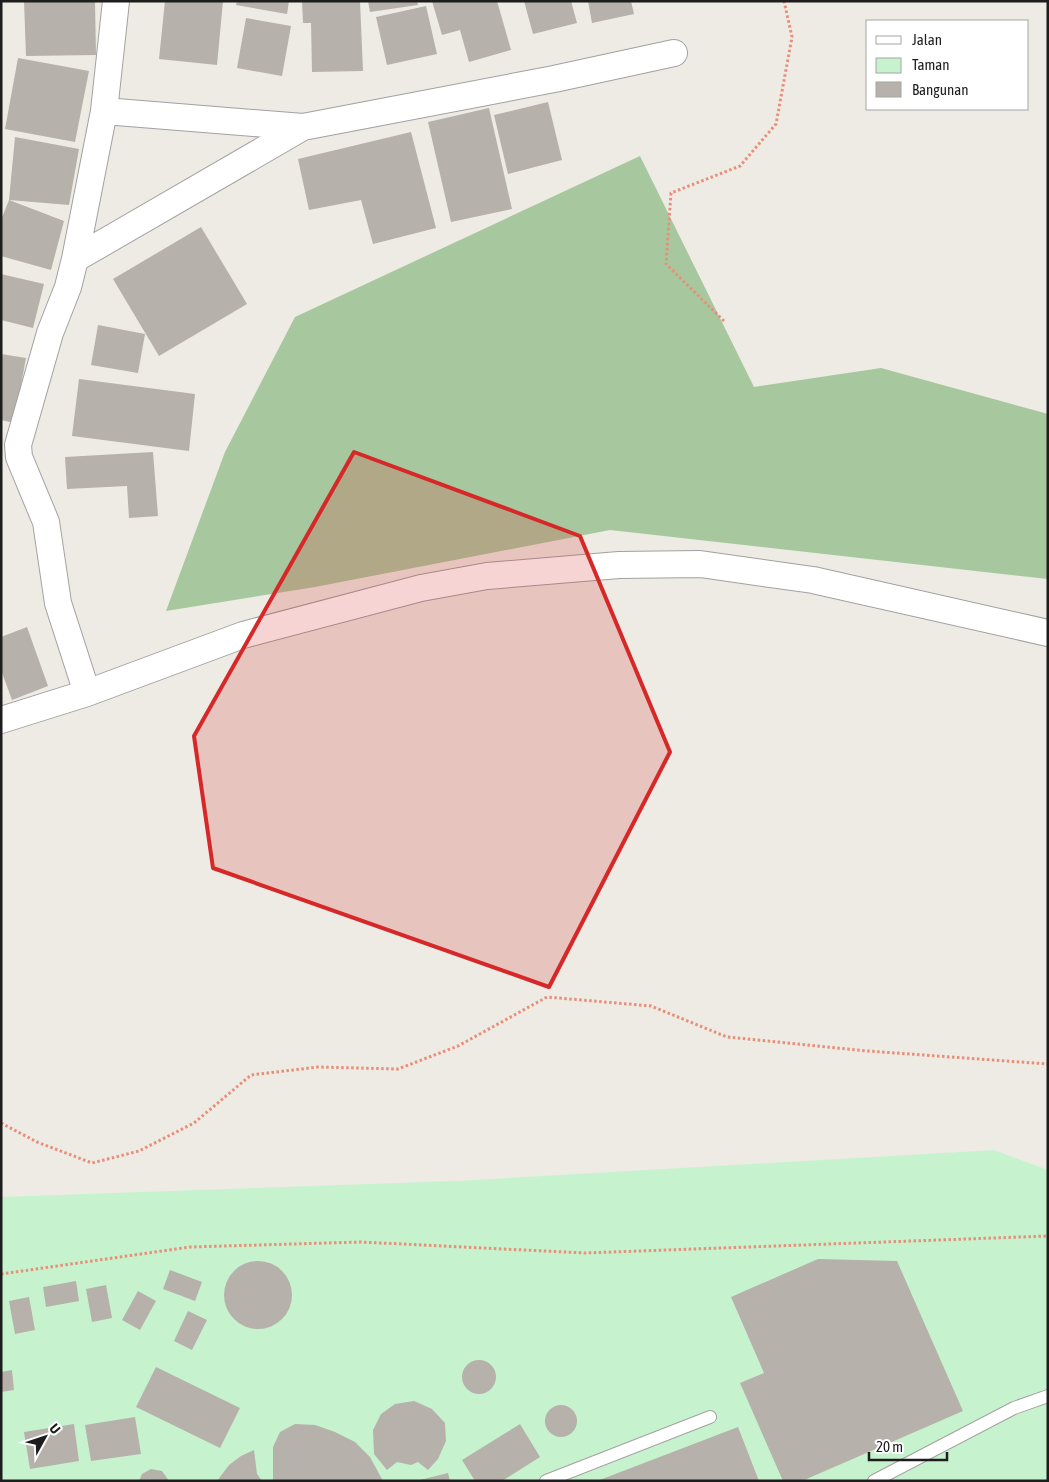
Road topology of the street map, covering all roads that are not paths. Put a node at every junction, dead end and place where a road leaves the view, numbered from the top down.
1 (116, 1) edge
2 (674, 52) dead end
3 (104, 111) junction
4 (303, 127) junction
5 (75, 259) junction
6 (10, 456) edge
7 (1048, 633) edge
8 (87, 694) junction
9 (1, 720) edge
10 (1048, 1396) edge
11 (710, 1416) dead end
12 (546, 1481) edge
13 (874, 1481) edge

1 - 3 street
2 - 4 street
3 - 4 street
3 - 5 street
4 - 5 street
5 - 6 street
6 - 8 street
7 - 8 street
8 - 9 street
10 - 13 lane
11 - 12 lane

